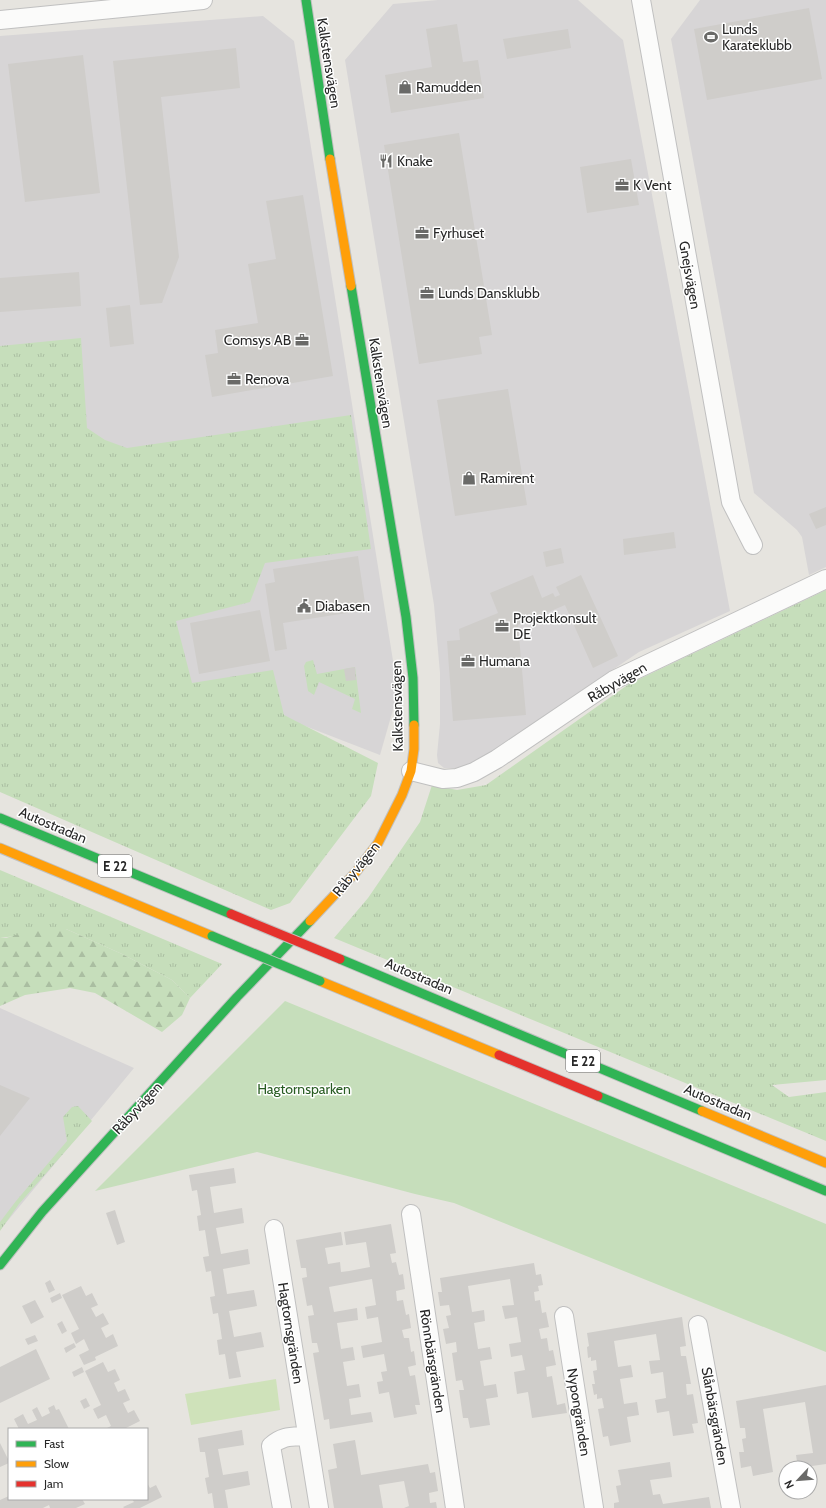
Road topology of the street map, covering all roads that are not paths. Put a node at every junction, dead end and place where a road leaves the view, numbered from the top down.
1 (204, 0) edge
2 (306, 0) edge
3 (641, 0) edge
4 (0, 20) edge
5 (753, 545) dead end
6 (826, 579) edge
7 (411, 771) junction
8 (0, 818) edge
9 (0, 848) edge
10 (826, 1162) edge
11 (826, 1191) edge
12 (411, 1214) dead end
13 (274, 1229) dead end
14 (0, 1265) edge
15 (564, 1316) dead end
16 (698, 1325) dead end
17 (307, 1436) junction
18 (282, 1508) edge
19 (319, 1508) edge
20 (455, 1508) edge
21 (594, 1508) edge
22 (731, 1508) edge

1 - 4 street
2 - 7 main road, Kalkstensvägen
3 - 5 street, Gnejsvägen
6 - 7 street, Råbyvägen
7 - 14 main road, Råbyvägen
8 - 10 main road, Autostradan / E 22, bridge
9 - 11 main road, E 22, bridge
12 - 20 street, Rönnbärsgränden
13 - 17 street, Hagtornsgränden
15 - 21 street, Nypongränden
16 - 22 street, Slånbärsgränden
17 - 18 street
17 - 19 street, Hagtornsgränden

